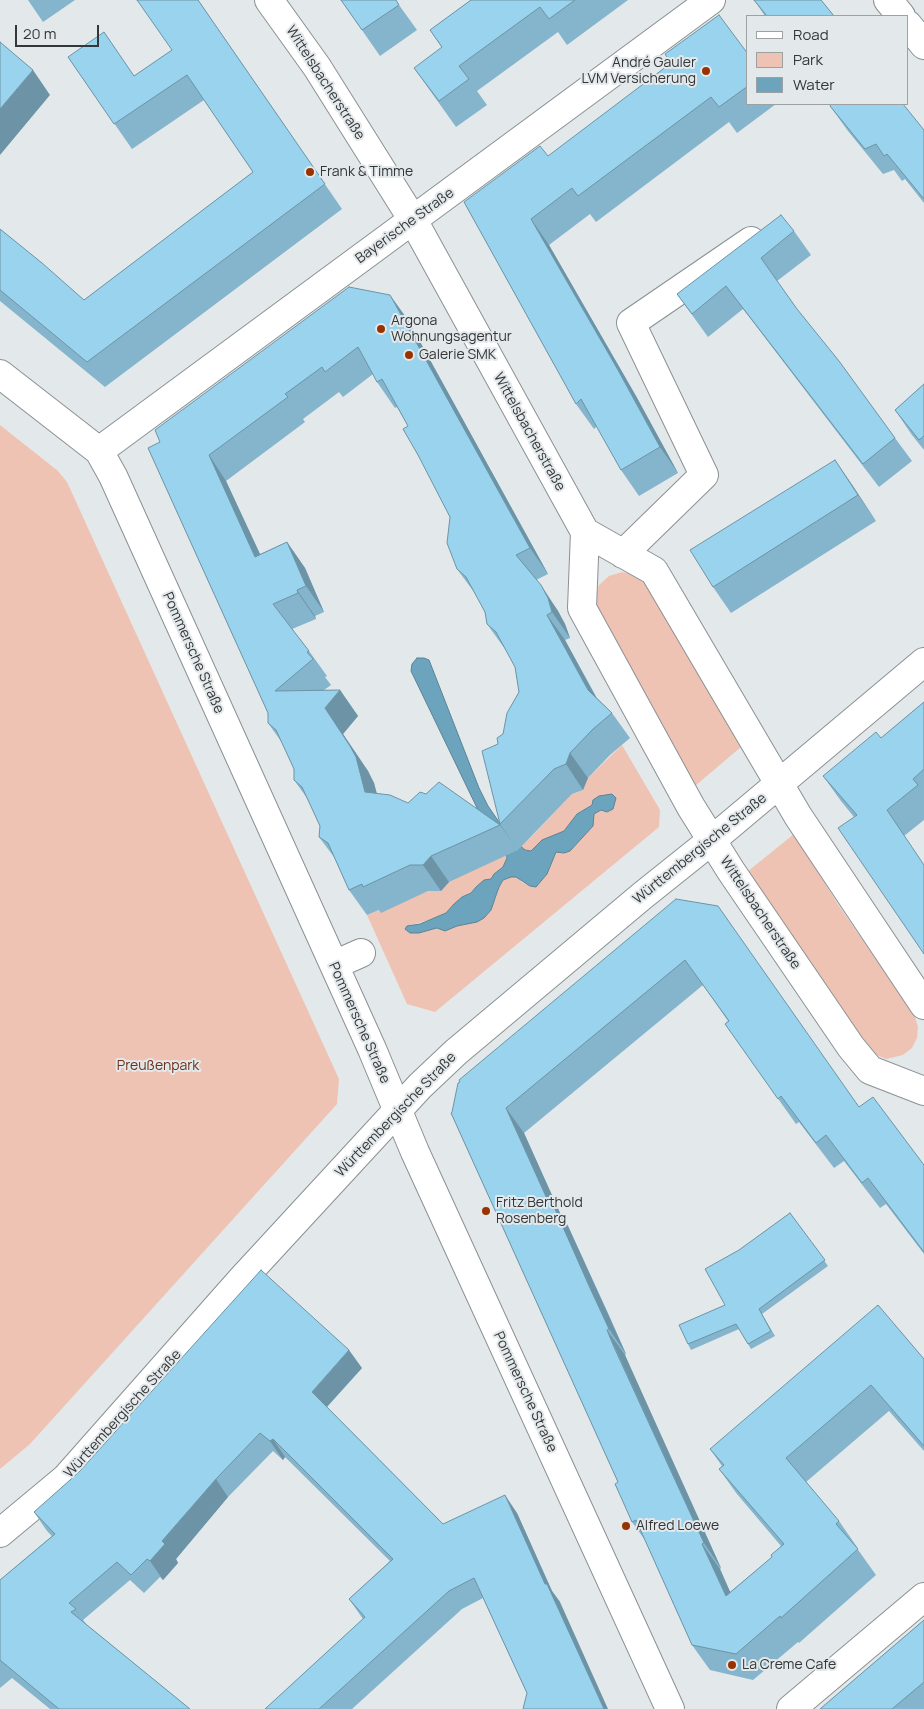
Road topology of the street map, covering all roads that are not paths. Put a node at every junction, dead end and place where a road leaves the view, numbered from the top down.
1 (270, 0) edge
2 (711, 0) edge
3 (888, 0) edge
4 (900, 15) edge
5 (909, 26) edge
6 (924, 45) edge
7 (413, 220) junction
8 (760, 234) edge
9 (0, 374) edge
10 (99, 451) junction
11 (585, 532) junction
12 (623, 554) junction
13 (924, 662) edge
14 (778, 785) junction
15 (712, 840) junction
16 (361, 953) dead end
17 (334, 965) junction
18 (924, 1005) edge
19 (924, 1091) edge
20 (398, 1111) junction
21 (0, 1533) edge
22 (924, 1597) edge
23 (670, 1709) edge
24 (791, 1709) edge

1 - 7 street, Wittelsbacherstraße
2 - 7 street, Bayerische Straße
3 - 4 street
5 - 6 street
7 - 10 street, Bayerische Straße
7 - 11 street, Wittelsbacherstraße
8 - 12 street
9 - 10 street, Pommersche Straße
10 - 17 street, Pommersche Straße
11 - 12 street
11 - 15 street, Wittelsbacherstraße
12 - 14 street
13 - 14 street, Württembergische Straße
14 - 15 street, Württembergische Straße
14 - 18 street
15 - 19 street, Wittelsbacherstraße
15 - 20 street, Württembergische Straße
16 - 17 street
17 - 20 street, Pommersche Straße
20 - 21 street, Württembergische Straße
20 - 23 street, Pommersche Straße
22 - 24 street

